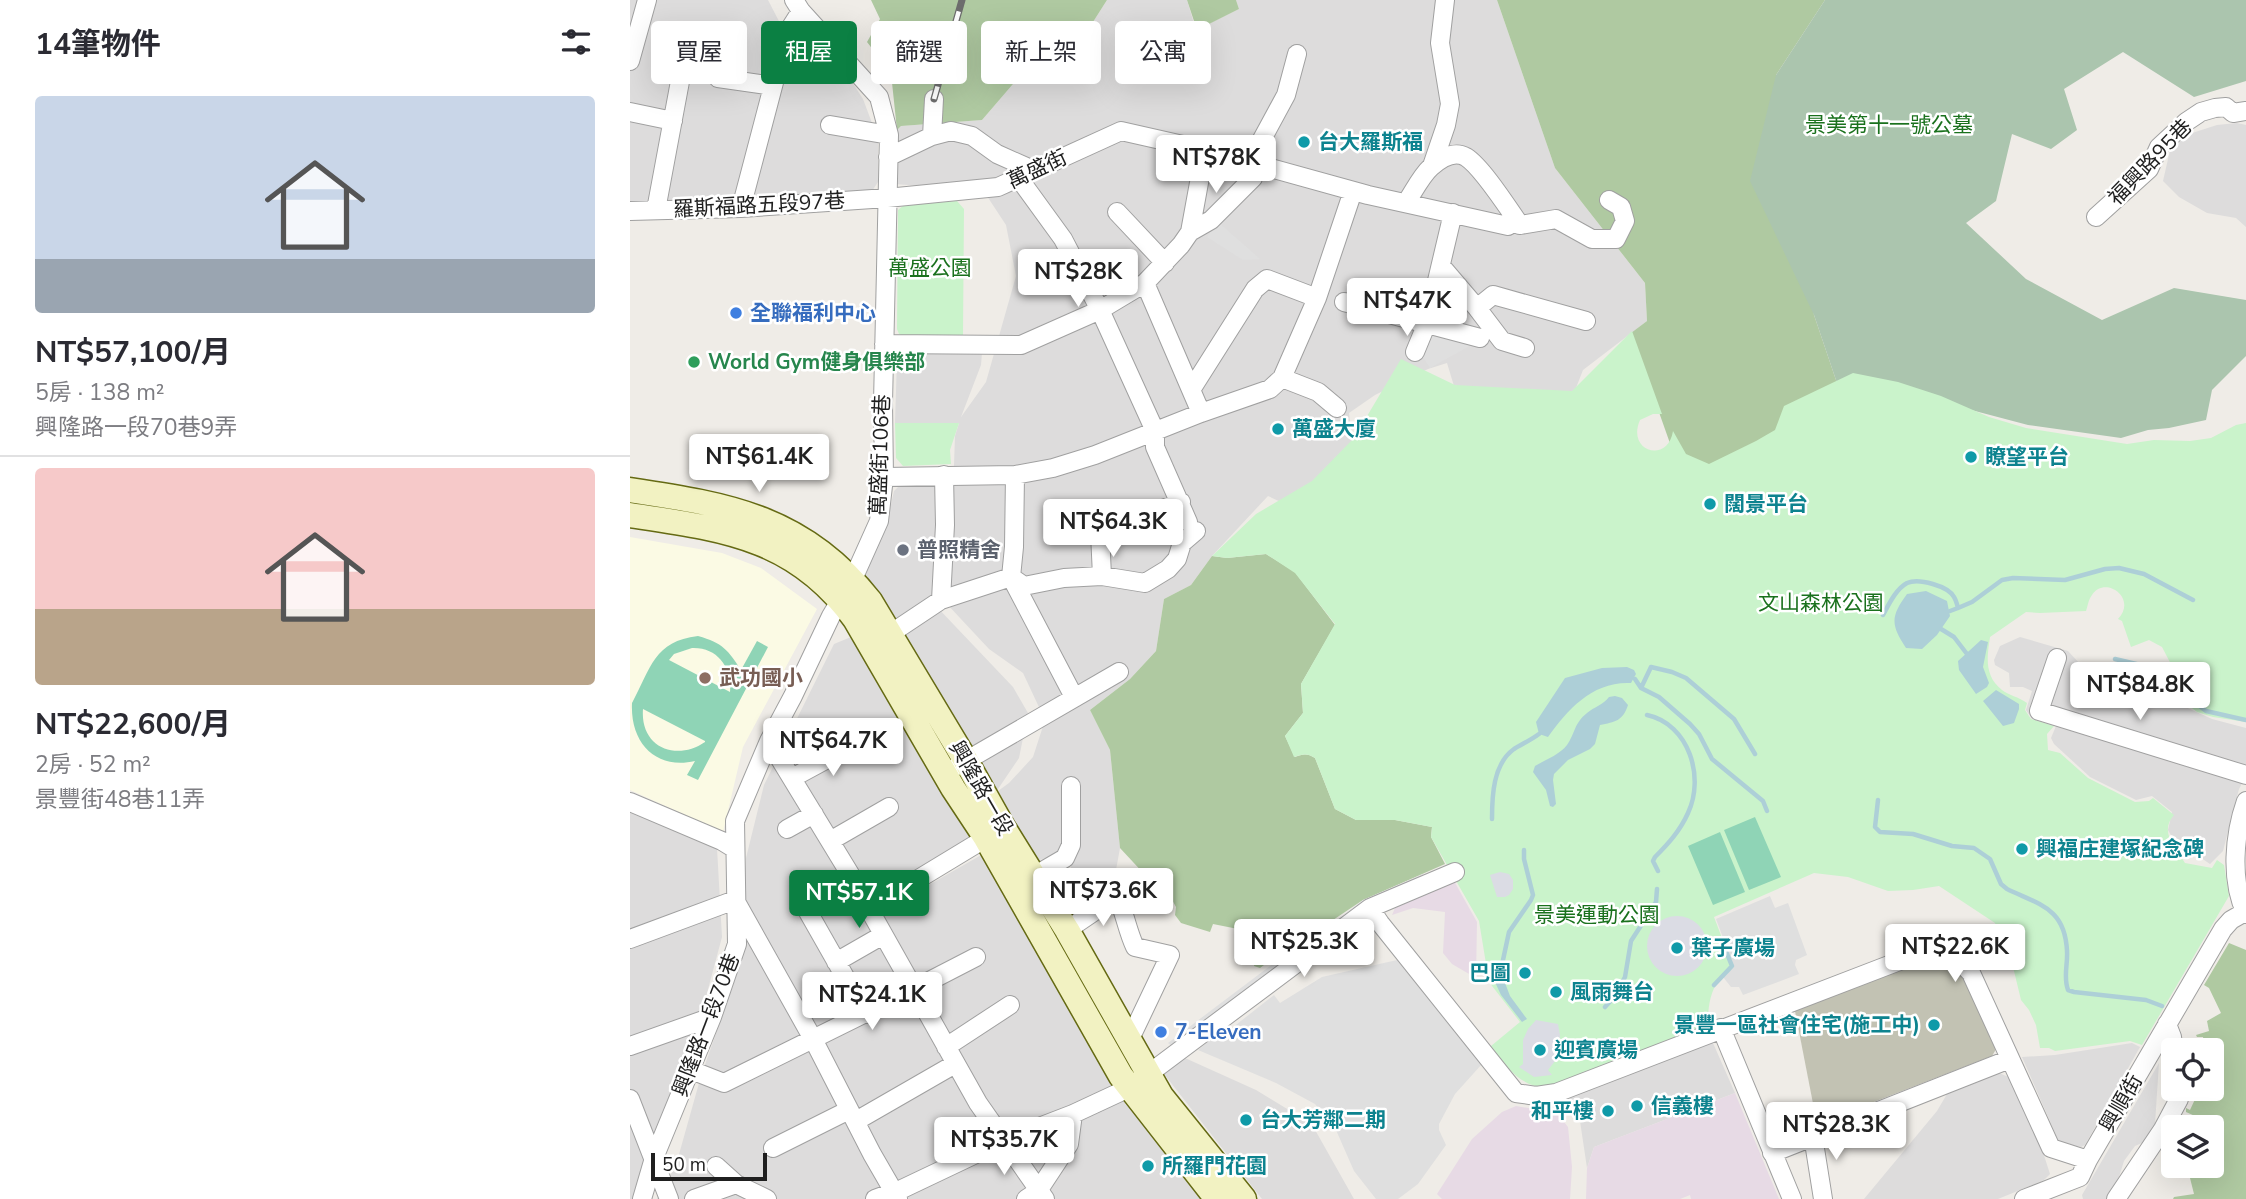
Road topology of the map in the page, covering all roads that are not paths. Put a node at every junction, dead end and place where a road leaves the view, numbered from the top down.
1 (647, 0) edge
2 (1446, 0) edge
3 (797, 6) edge
4 (1297, 54) dead end
5 (630, 61) edge
6 (747, 82) edge
7 (680, 84) edge
8 (772, 86) junction
9 (934, 99) dead end
10 (2246, 111) edge
11 (630, 112) edge
12 (673, 121) junction
13 (830, 125) dead end
14 (889, 135) junction
15 (932, 136) junction
16 (1205, 150) junction
17 (888, 157) junction
18 (1256, 163) junction
19 (1432, 166) junction
20 (1026, 173) junction
21 (1353, 191) junction
22 (887, 198) junction
23 (1609, 200) dead end
24 (744, 201) junction
25 (1406, 203) junction
26 (630, 211) edge
27 (656, 211) junction
28 (1117, 212) dead end
29 (1453, 213) junction
30 (2096, 217) dead end
31 (1508, 226) dead end
32 (1190, 232) junction
33 (1165, 263) junction
34 (1441, 267) junction
35 (1144, 282) junction
36 (1317, 298) junction
37 (1343, 302) dead end
38 (1477, 308) junction
39 (1100, 310) junction
40 (1586, 321) dead end
41 (1427, 323) junction
42 (1480, 338) dead end
43 (884, 344) junction
44 (1525, 348) dead end
45 (1415, 352) dead end
46 (1282, 378) junction
47 (1191, 390) junction
48 (1337, 408) dead end
49 (1201, 413) junction
50 (1155, 431) junction
51 (944, 475) junction
52 (1015, 475) junction
53 (884, 477) junction
54 (630, 490) edge
55 (1181, 502) junction
56 (630, 514) edge
57 (1102, 576) junction
58 (1011, 577) junction
59 (847, 589) junction
60 (941, 600) junction
61 (890, 634) junction
62 (2057, 658) dead end
63 (1119, 672) dead end
64 (1074, 697) junction
65 (769, 741) junction
66 (855, 744) dead end
67 (955, 767) junction
68 (2246, 775) edge
69 (792, 778) junction
70 (1071, 786) dead end
71 (2246, 801) edge
72 (630, 802) edge
73 (889, 807) dead end
74 (814, 814) junction
75 (788, 829) dead end
76 (986, 838) junction
77 (830, 841) junction
78 (735, 849) junction
79 (1455, 872) dead end
80 (850, 874) junction
81 (1034, 876) junction
82 (735, 900) junction
83 (1370, 908) junction
84 (869, 909) junction
85 (2245, 913) edge
86 (1067, 930) junction
87 (883, 935) junction
88 (630, 939) edge
89 (976, 957) dead end
90 (836, 961) junction
91 (914, 989) junction
92 (1010, 1005) dead end
93 (866, 1014) junction
94 (712, 1017) junction
95 (2167, 1024) junction
96 (1721, 1028) junction
97 (2172, 1038) edge
98 (813, 1039) junction
99 (1130, 1039) junction
100 (630, 1046) edge
101 (946, 1047) junction
102 (2010, 1059) junction
103 (955, 1065) junction
104 (691, 1070) junction
105 (1140, 1080) junction
106 (630, 1099) edge
107 (2178, 1101) edge
108 (1073, 1114) junction
109 (852, 1116) junction
110 (1813, 1136) junction
111 (1003, 1141) junction
112 (773, 1149) dead end
113 (1772, 1153) junction
114 (654, 1158) junction
115 (2088, 1160) junction
116 (716, 1166) dead end
117 (736, 1184) junction
118 (897, 1196) edge
119 (1036, 1196) edge
120 (642, 1199) edge
121 (669, 1199) edge
122 (694, 1199) edge
123 (768, 1199) edge
124 (875, 1199) edge
125 (1217, 1199) edge
126 (1244, 1199) edge
127 (1792, 1199) edge
128 (1823, 1199) edge
129 (2024, 1199) edge
130 (2116, 1199) edge

1 - 5 street
2 - 19 street
3 - 8 street
3 - 14 street
4 - 18 street
6 - 8 street
7 - 12 street
8 - 24 street
9 - 15 street
10 - 30 street, 福興路95巷
11 - 12 street
12 - 27 street
13 - 14 street
14 - 17 street
15 - 17 street
15 - 20 street
16 - 18 street, 萬盛街
16 - 20 street, 萬盛街
16 - 32 street
17 - 22 street
18 - 21 street, 萬盛街
18 - 32 street
19 - 23 street
19 - 25 street
20 - 22 street, 萬盛街
20 - 39 street
21 - 25 street, 萬盛街
21 - 36 street
22 - 24 street, 羅斯福路五段97巷
22 - 43 street, 萬盛街106巷
24 - 27 street, 羅斯福路五段97巷
25 - 29 street, 萬盛街
26 - 27 street, 羅斯福路五段97巷
28 - 33 street
29 - 31 street, 萬盛街
29 - 34 street
32 - 33 street
33 - 35 street
34 - 38 street
34 - 41 street
35 - 39 street
35 - 47 street
36 - 46 street
36 - 47 street
37 - 41 street
38 - 40 street
38 - 44 street
39 - 43 street
39 - 50 street
41 - 42 street
41 - 45 street
43 - 53 street, 萬盛街106巷
46 - 48 street
46 - 49 street
47 - 49 street
49 - 50 street
50 - 52 street
50 - 55 street
51 - 52 street
51 - 53 street
51 - 60 street
52 - 58 street
53 - 59 street, 萬盛街106巷
54 - 59 main road, 興隆路一段
55 - 57 street
55 - 57 street
56 - 59 main road, 興隆路一段
57 - 58 street
58 - 60 street
58 - 64 street
59 - 61 main road, 興隆路一段
59 - 65 street, 興隆路一段70巷
59 - 67 main road, 興隆路一段
60 - 61 street
61 - 67 main road, 興隆路一段
62 - 68 street
63 - 64 street
64 - 67 street
65 - 69 street
65 - 78 street, 興隆路一段70巷
66 - 69 street
67 - 76 main road, 興隆路一段
67 - 81 main road, 興隆路一段
69 - 74 street
70 - 81 street
71 - 85 street
72 - 78 street
73 - 77 street
74 - 75 street
74 - 77 street
76 - 84 street
76 - 105 main road, 興隆路一段
77 - 80 street
78 - 82 street, 興隆路一段70巷
79 - 83 street
80 - 84 street
80 - 90 street
81 - 86 main road, 興隆路一段
82 - 88 street
82 - 94 street, 興隆路一段70巷
82 - 98 street
83 - 96 street
83 - 105 street
84 - 87 street
85 - 95 street, 興順街
86 - 99 main road, 興隆路一段
86 - 99 street
87 - 90 street
87 - 91 street
89 - 91 street
90 - 93 street
91 - 93 street
91 - 101 street
92 - 101 street
93 - 98 street
94 - 100 street
94 - 104 street, 興隆路一段70巷
95 - 97 street
95 - 115 street, 興順街
96 - 102 street
96 - 113 street
98 - 104 street
98 - 109 street
99 - 105 main road, 興隆路一段
101 - 103 street
102 - 110 street
102 - 115 street
103 - 109 street
103 - 111 street
104 - 114 street, 興隆路一段70巷
105 - 108 street
105 - 125 main road, 興隆路一段
105 - 126 main road, 興隆路一段
106 - 114 street
107 - 130 street
108 - 111 street
108 - 119 street
109 - 112 street
109 - 118 street
110 - 113 street
110 - 128 street
111 - 118 street
111 - 119 street
113 - 127 street
114 - 120 street, 興隆路一段70巷
114 - 121 street
115 - 129 street, 興順街
116 - 117 street
117 - 122 street
117 - 123 street
118 - 124 street

